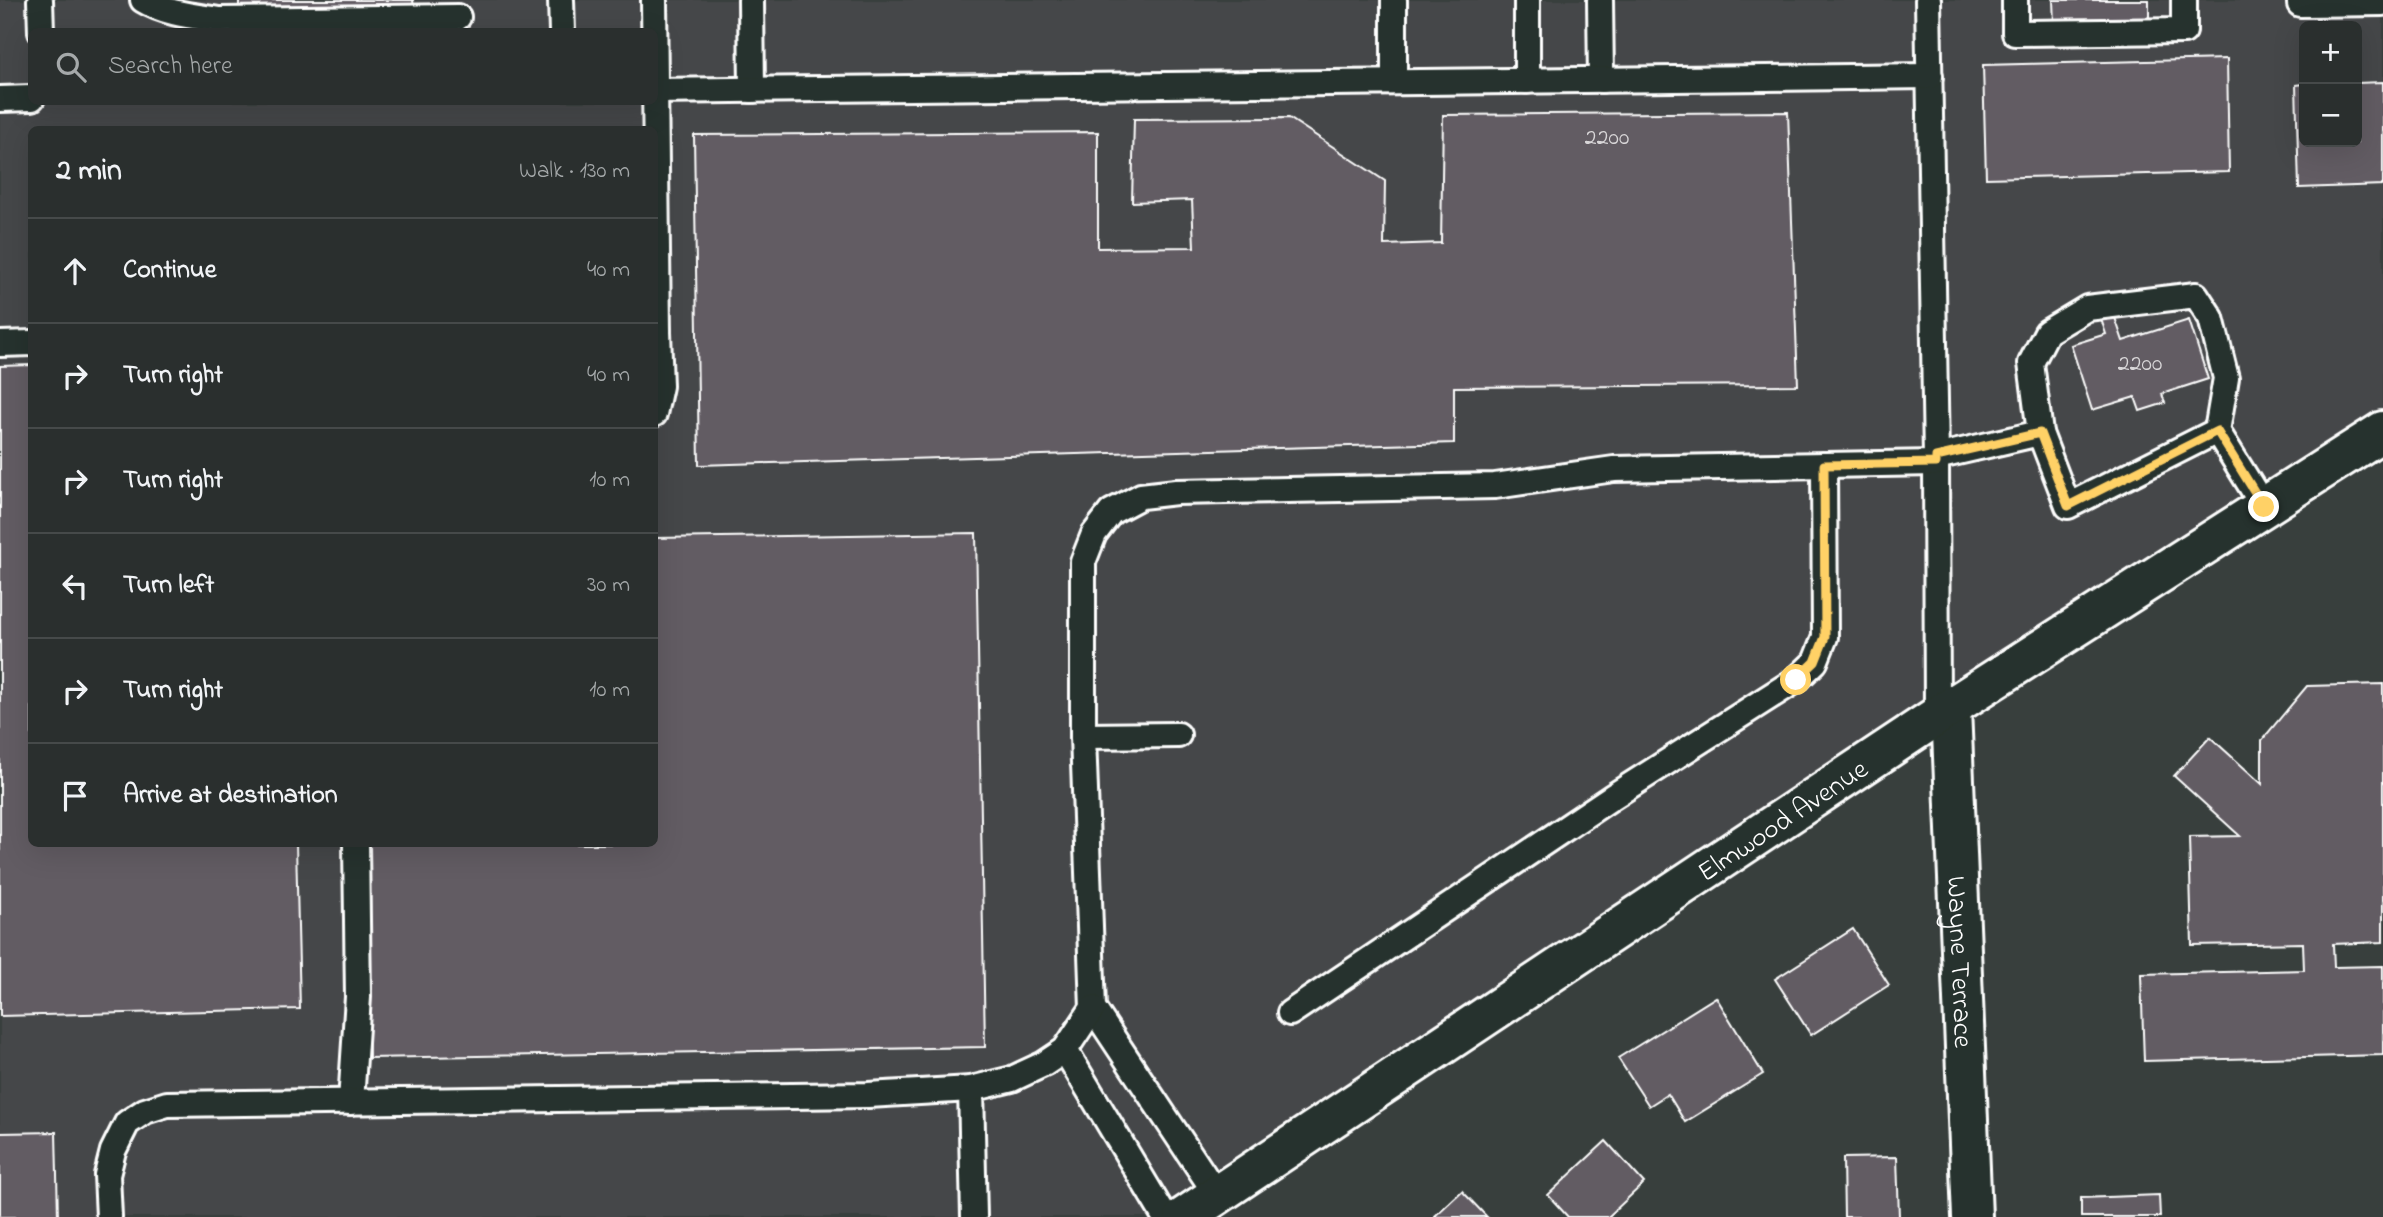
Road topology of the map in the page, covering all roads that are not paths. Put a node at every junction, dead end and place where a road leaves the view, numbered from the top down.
1 (40, 0) edge
2 (143, 0) edge
3 (561, 0) edge
4 (654, 0) edge
5 (751, 0) edge
6 (1394, 0) edge
7 (1527, 0) edge
8 (1600, 0) edge
9 (1928, 0) edge
10 (2015, 0) edge
11 (2184, 0) edge
12 (2300, 0) edge
13 (2383, 3) edge
14 (458, 16) edge
15 (41, 28) edge
16 (562, 28) edge
17 (655, 28) edge
18 (1930, 76) junction
19 (1527, 80) junction
20 (1601, 80) junction
21 (1394, 82) junction
22 (751, 90) junction
23 (658, 91) edge
24 (28, 98) edge
25 (0, 99) edge
26 (656, 105) edge
27 (656, 126) edge
28 (28, 343) edge
29 (0, 344) edge
30 (658, 359) edge
31 (658, 395) edge
32 (2383, 430) edge
33 (2217, 431) junction
34 (2040, 433) junction
35 (1936, 460) junction
36 (1824, 465) junction
37 (2264, 507) junction
38 (1944, 712) junction
39 (1178, 735) dead end
40 (1083, 736) junction
41 (356, 847) edge
42 (1093, 1008) junction
43 (1290, 1013) dead end
44 (1065, 1050) junction
45 (971, 1089) junction
46 (351, 1102) junction
47 (1217, 1195) junction
48 (108, 1217) edge
49 (974, 1217) edge
50 (1165, 1217) edge
51 (1184, 1217) edge
52 (1972, 1217) edge

1 - 15 lane
2 - 14 lane
3 - 16 lane
4 - 17 lane
5 - 22 lane
6 - 21 lane
7 - 19 lane
8 - 20 lane
9 - 18 lane
10 - 11 lane
12 - 13 lane
18 - 20 lane
18 - 35 lane
19 - 20 lane
19 - 21 lane
21 - 22 lane
22 - 23 lane
24 - 25 lane
26 - 27 lane
28 - 29 lane
30 - 31 lane
32 - 37 main road, Elmwood Avenue
33 - 34 lane
33 - 34 lane
33 - 37 lane
34 - 35 lane
35 - 36 lane
35 - 38 lane
36 - 40 lane
36 - 43 lane
37 - 38 main road, Elmwood Avenue
38 - 47 main road, Elmwood Avenue
38 - 52 main road, Wayne Terrace
39 - 40 lane
40 - 42 lane
41 - 46 lane
42 - 44 lane
42 - 47 lane
44 - 45 lane
44 - 50 lane
45 - 46 lane
45 - 49 lane
46 - 48 lane
47 - 51 main road, Elmwood Avenue

